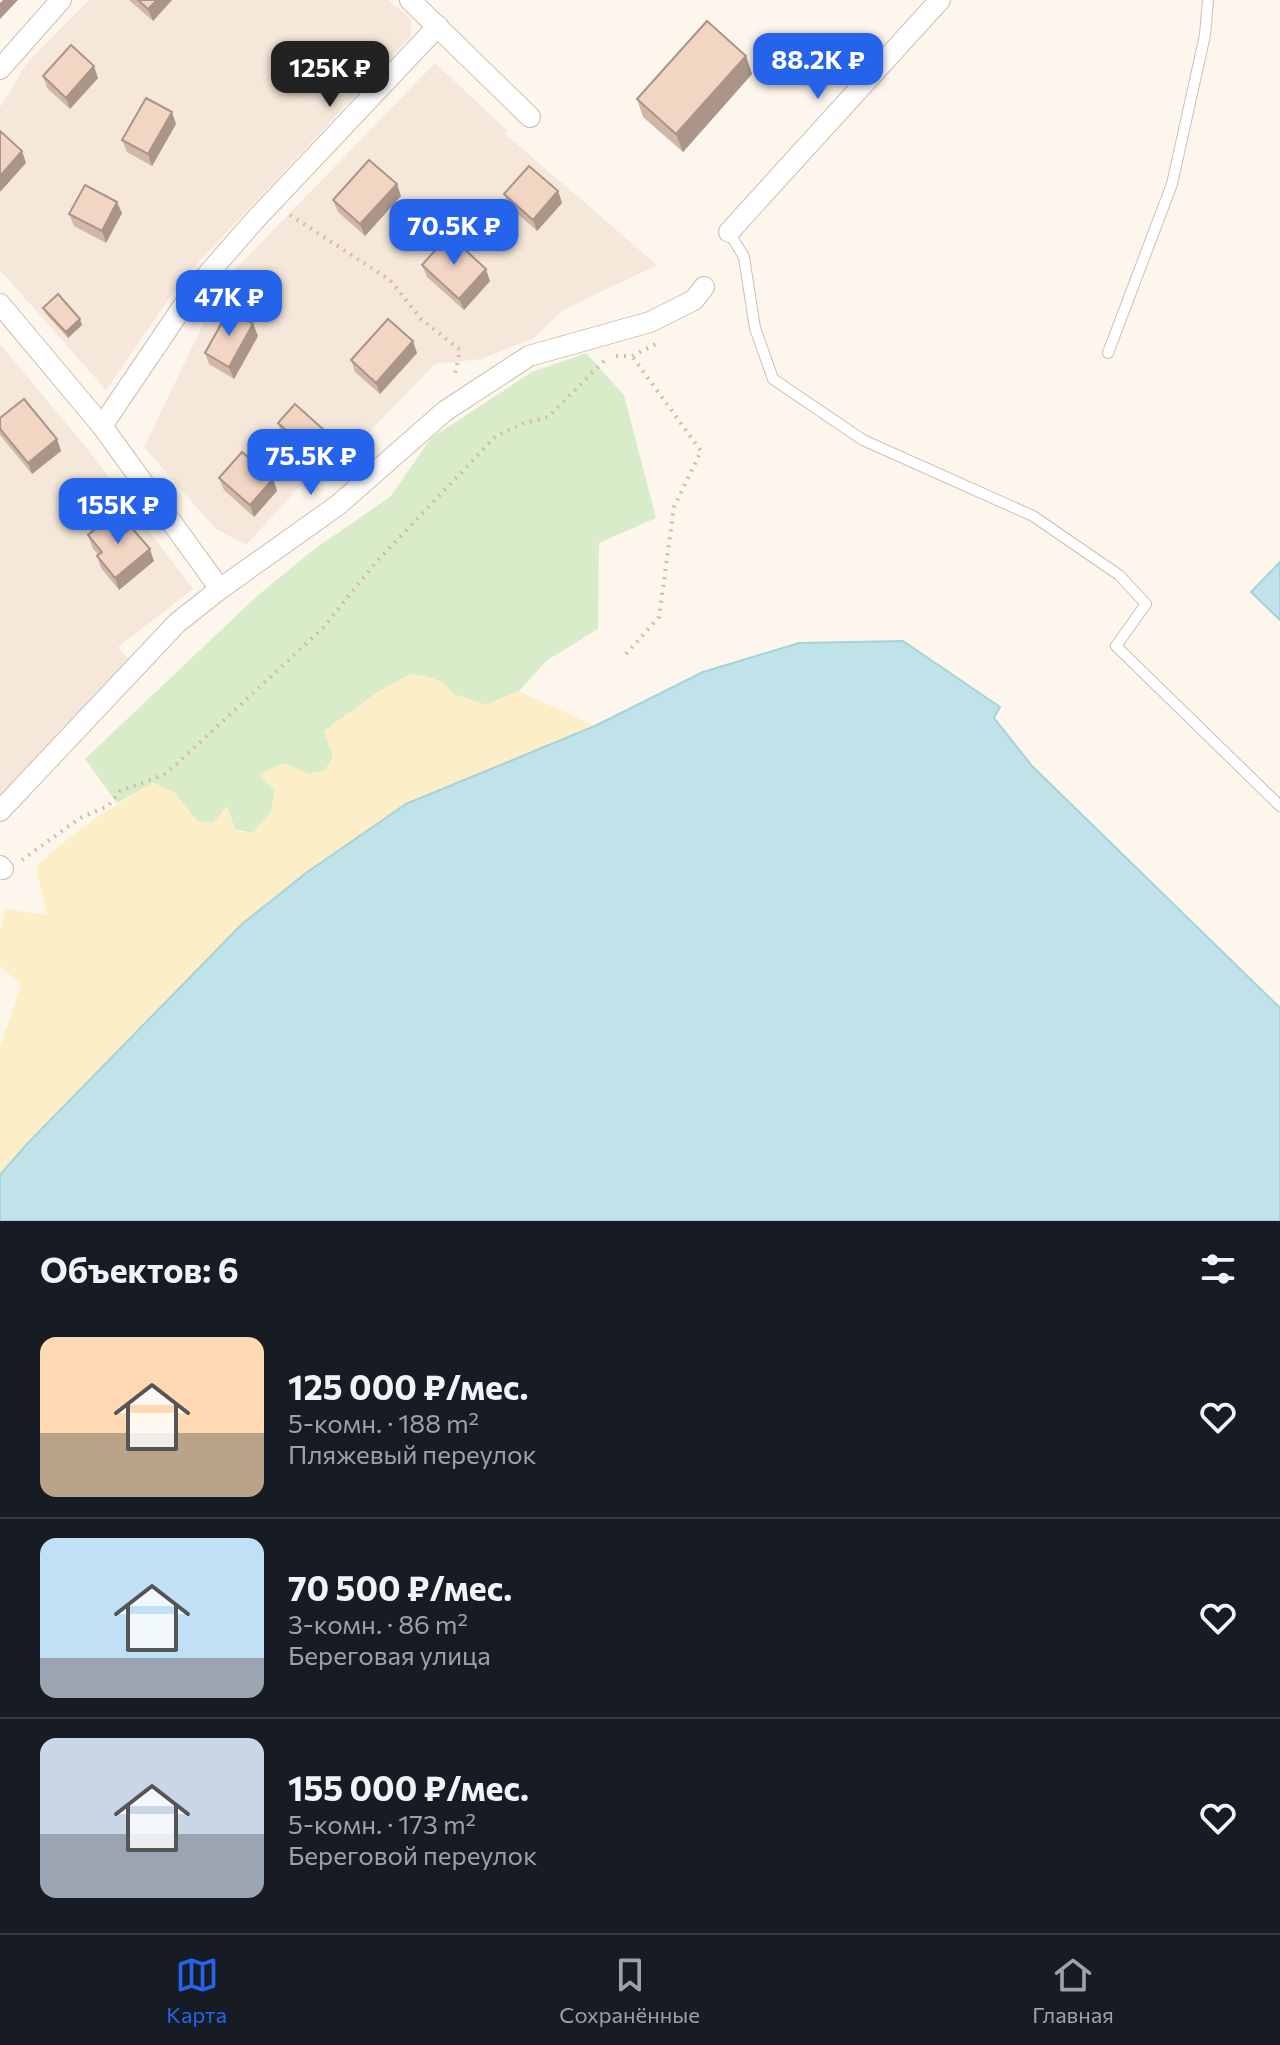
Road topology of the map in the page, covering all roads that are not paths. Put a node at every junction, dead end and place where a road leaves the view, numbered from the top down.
1 (61, 0) edge
2 (410, 0) edge
3 (940, 0) edge
4 (1208, 0) edge
5 (438, 26) junction
6 (0, 69) edge
7 (530, 117) dead end
8 (729, 232) joint
9 (704, 287) dead end
10 (0, 304) edge
11 (1108, 353) dead end
12 (102, 426) junction
13 (220, 589) junction
14 (1280, 806) edge
15 (0, 811) edge

1 - 6 street
2 - 5 street
3 - 8 street
4 - 11 lane
5 - 7 street
5 - 12 street
8 - 14 lane
9 - 13 street
10 - 12 street
12 - 13 street
13 - 15 street

